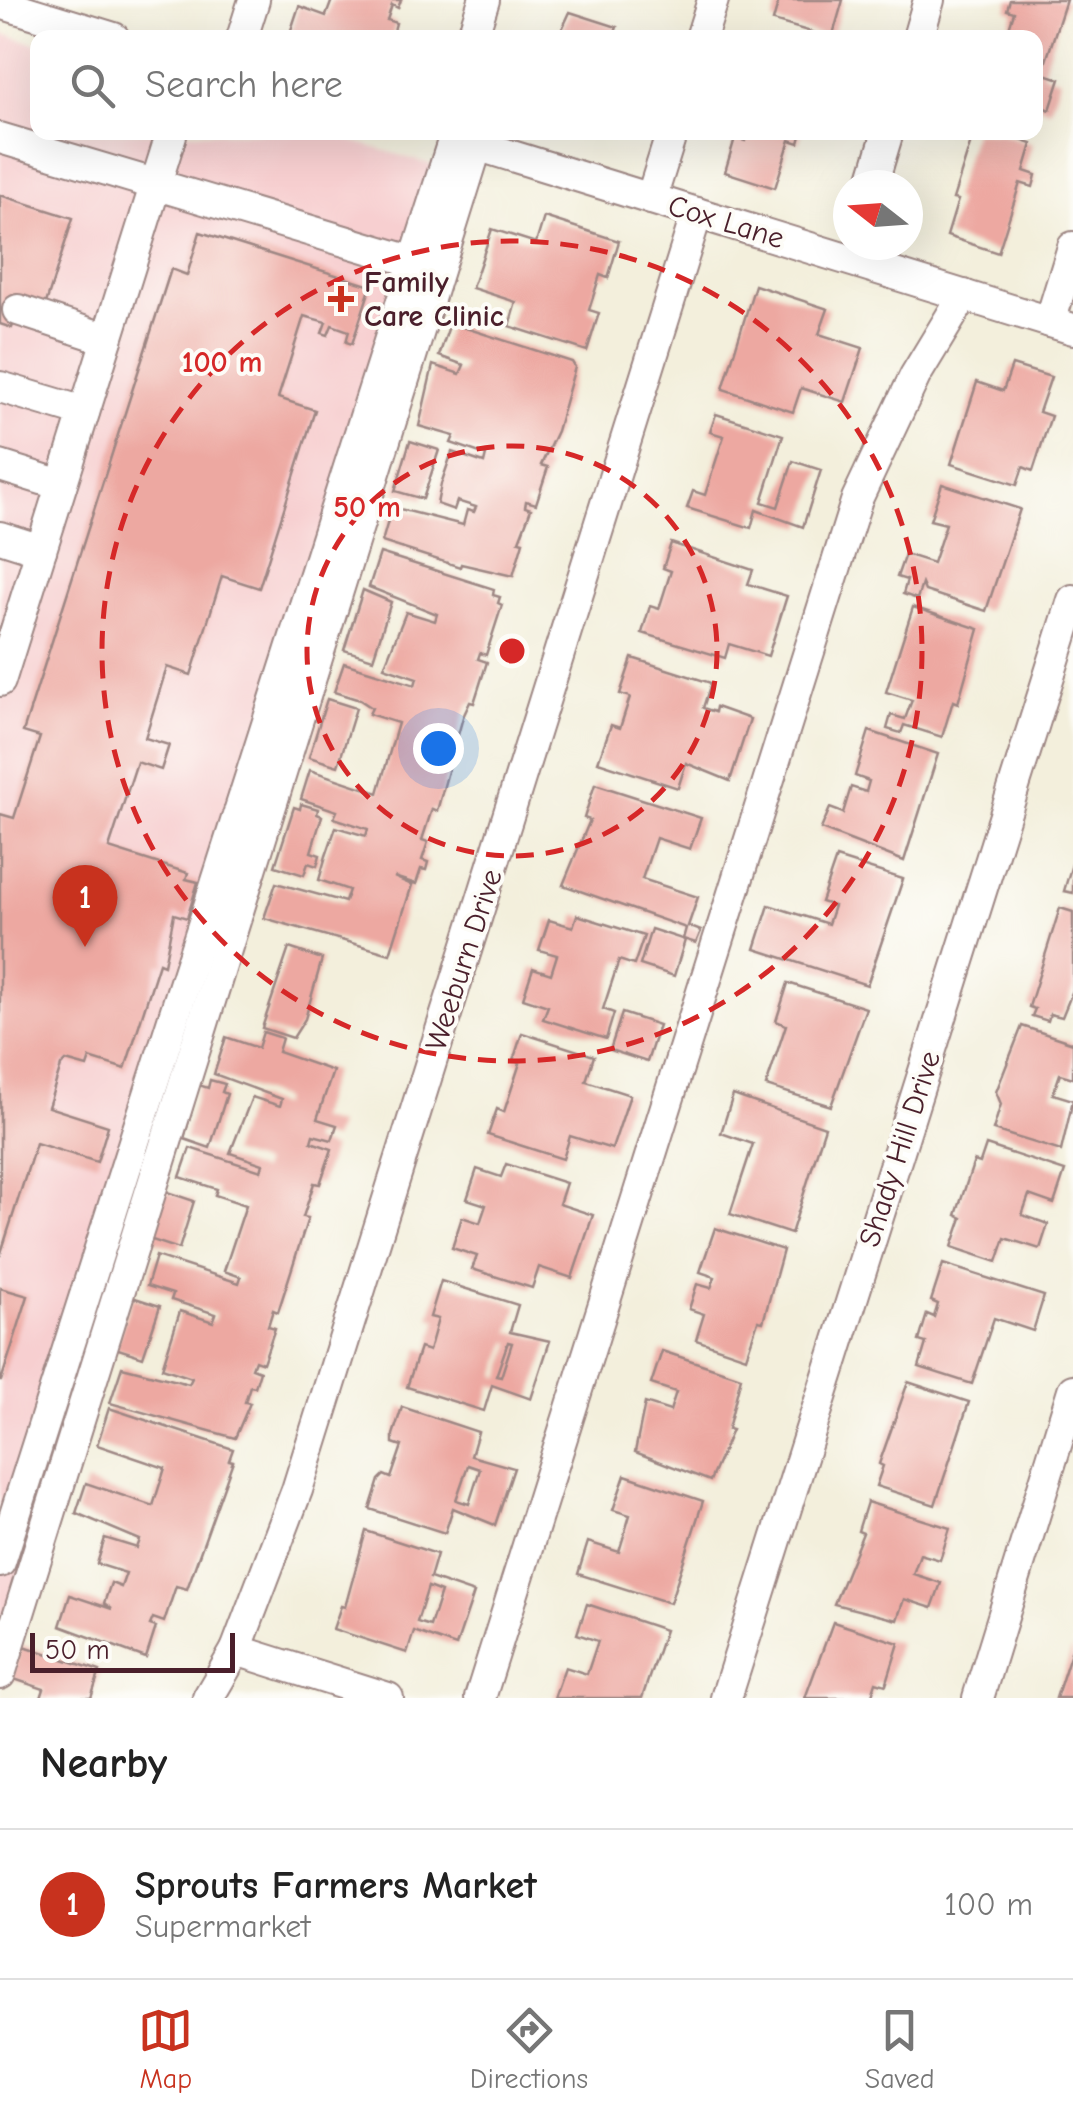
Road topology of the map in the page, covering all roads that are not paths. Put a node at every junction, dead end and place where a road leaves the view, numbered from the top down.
1 (254, 0) edge
2 (484, 0) edge
3 (713, 0) edge
4 (929, 0) edge
5 (0, 3) edge
6 (37, 7) edge
7 (94, 30) edge
8 (245, 30) edge
9 (475, 30) edge
10 (704, 30) edge
11 (920, 30) edge
12 (0, 138) edge
13 (170, 140) edge
14 (449, 140) edge
15 (449, 140) edge
16 (463, 140) edge
17 (669, 140) edge
18 (886, 140) edge
19 (877, 170) edge
20 (156, 184) junction
21 (651, 199) junction
22 (697, 213) junction
23 (833, 247) edge
24 (1073, 247) edge
25 (872, 260) edge
26 (415, 262) junction
27 (964, 295) junction
28 (18, 310) dead end
29 (1062, 325) edge
30 (107, 339) junction
31 (0, 386) edge
32 (84, 412) junction
33 (0, 466) edge
34 (61, 486) junction
35 (0, 537) edge
36 (41, 550) junction
37 (1073, 600) edge
38 (0, 680) edge
39 (1073, 1390) edge
40 (0, 1562) edge
41 (236, 1650) junction
42 (0, 1674) edge
43 (208, 1698) edge
44 (388, 1698) edge
45 (480, 1698) edge
46 (726, 1698) edge
47 (978, 1698) edge

1 - 8 street
2 - 9 street
3 - 10 street
4 - 11 street
5 - 6 street
6 - 7 street
12 - 20 street
13 - 20 street
14 - 26 street
15 - 42 street
16 - 21 street, Cox Lane
17 - 21 street
18 - 19 street
20 - 26 street
20 - 30 street
21 - 22 street, Cox Lane
22 - 23 street, Cox Lane
22 - 41 street, Weeburn Drive
24 - 29 street
25 - 27 street, Cox Lane
26 - 40 street
27 - 29 street, Cox Lane
27 - 45 street
28 - 30 street
30 - 32 street
31 - 32 street
32 - 34 street
33 - 34 street
34 - 36 street
35 - 36 street
36 - 38 street
37 - 46 street, Shady Hill Drive
39 - 47 street
41 - 43 street, Weeburn Drive
41 - 44 street

